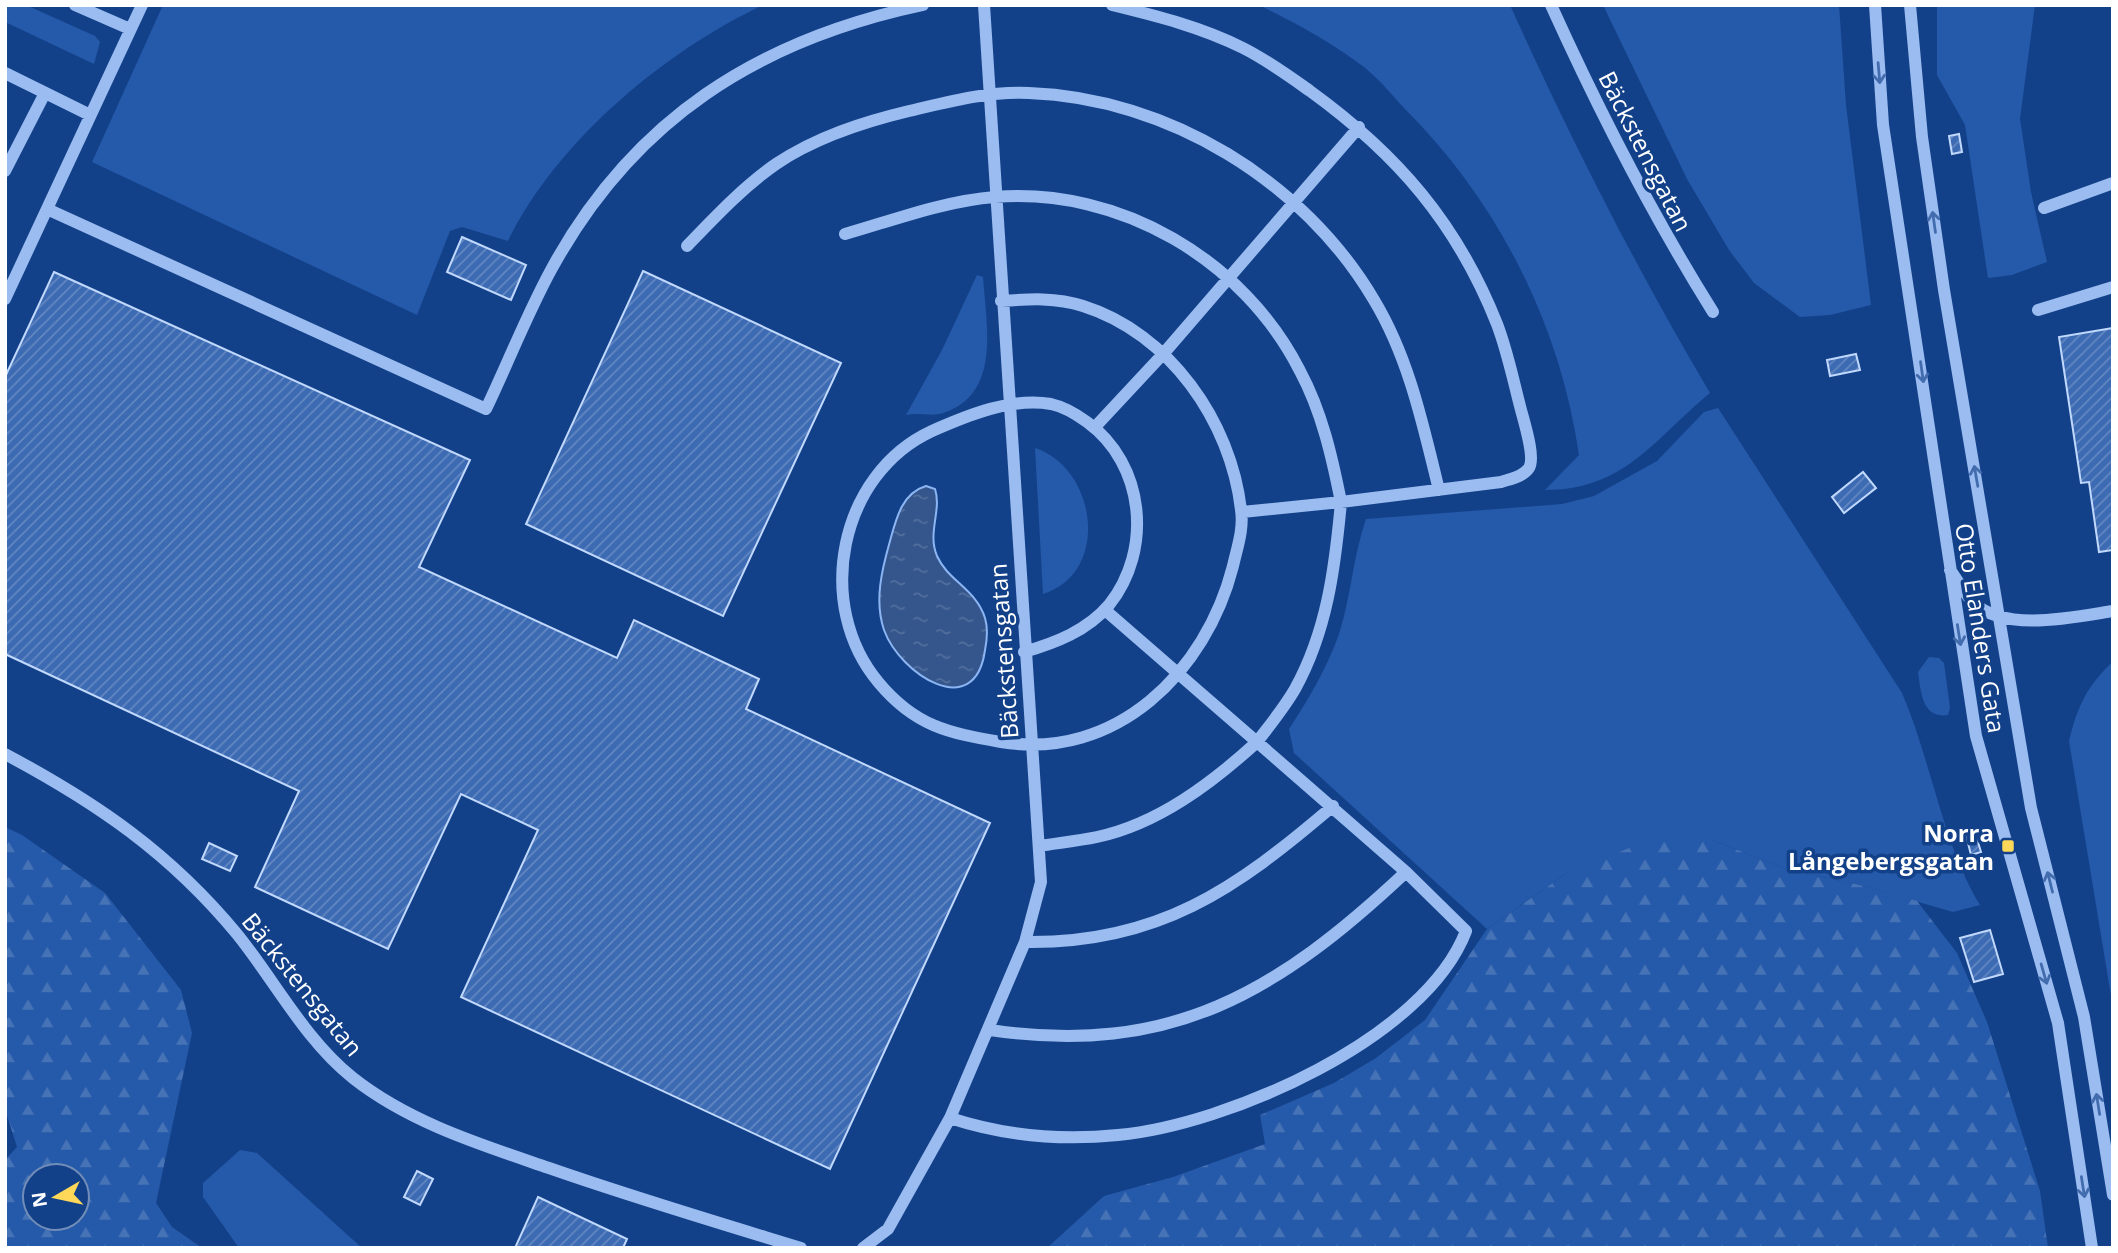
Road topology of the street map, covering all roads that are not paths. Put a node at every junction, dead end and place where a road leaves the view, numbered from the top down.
1 (75, 5) edge
2 (142, 5) edge
3 (923, 5) edge
4 (984, 5) edge
5 (1112, 5) edge
6 (1551, 5) edge
7 (1875, 5) edge
8 (1910, 5) edge
9 (131, 29) junction
10 (5, 73) edge
11 (45, 93) junction
12 (988, 94) junction
13 (90, 116) junction
14 (1359, 127) junction
15 (5, 171) edge
16 (2113, 183) edge
17 (996, 197) junction
18 (1293, 201) junction
19 (2044, 208) dead end
20 (47, 209) junction
21 (845, 234) dead end
22 (687, 246) dead end
23 (1228, 276) junction
24 (2113, 287) edge
25 (5, 299) edge
26 (1001, 301) junction
27 (2038, 310) dead end
28 (1713, 312) dead end
29 (1164, 353) junction
30 (1010, 403) junction
31 (1095, 427) junction
32 (1439, 490) junction
33 (1341, 502) junction
34 (1242, 512) junction
35 (1948, 567) junction
36 (1105, 610) junction
37 (2113, 611) edge
38 (2000, 616) junction
39 (1024, 652) junction
40 (1181, 674) junction
41 (1257, 742) junction
42 (1031, 747) junction
43 (5, 754) edge
44 (1333, 806) junction
45 (1038, 846) junction
46 (1406, 872) junction
47 (1025, 942) junction
48 (990, 1030) junction
49 (950, 1118) junction
50 (2113, 1195) edge
51 (801, 1248) edge
52 (863, 1248) edge
53 (2092, 1248) edge

1 - 9 street
2 - 9 street
3 - 20 street
4 - 12 street, Bäckstensgatan
5 - 14 street
6 - 28 street, Bäckstensgatan
7 -> 35 street, Otto Elanders Gata
38 -> 8 street, Otto Elanders Gata
9 - 13 street
10 - 11 street
11 - 13 street
11 - 15 street
12 - 17 street, Bäckstensgatan
12 - 18 street
12 - 22 street
13 - 20 street
14 - 18 street
14 - 32 street
16 - 19 street
17 - 21 street
17 - 23 street
17 - 26 street, Bäckstensgatan
18 - 23 street
18 - 32 street
20 - 25 street
23 - 29 street
23 - 33 street
24 - 27 street
26 - 29 street
26 - 30 street, Bäckstensgatan
29 - 31 street
29 - 34 street
30 - 31 street
30 - 39 street, Bäckstensgatan
30 - 42 street
31 - 36 street
32 - 33 street
33 - 34 street
33 - 41 street
34 - 40 street
35 - 38 street
35 -> 53 street, Otto Elanders Gata
36 - 39 street
36 - 40 street
37 - 38 street
50 -> 38 street, Otto Elanders Gata
39 - 42 street, Bäckstensgatan
40 - 41 street
40 - 42 street
41 - 44 street
41 - 45 street
42 - 45 street, Bäckstensgatan
43 - 51 street, Bäckstensgatan
44 - 46 street
44 - 47 street
45 - 47 street, Bäckstensgatan
46 - 48 street
46 - 49 street
47 - 48 street, Bäckstensgatan
48 - 49 street, Bäckstensgatan
49 - 52 street, Bäckstensgatan

